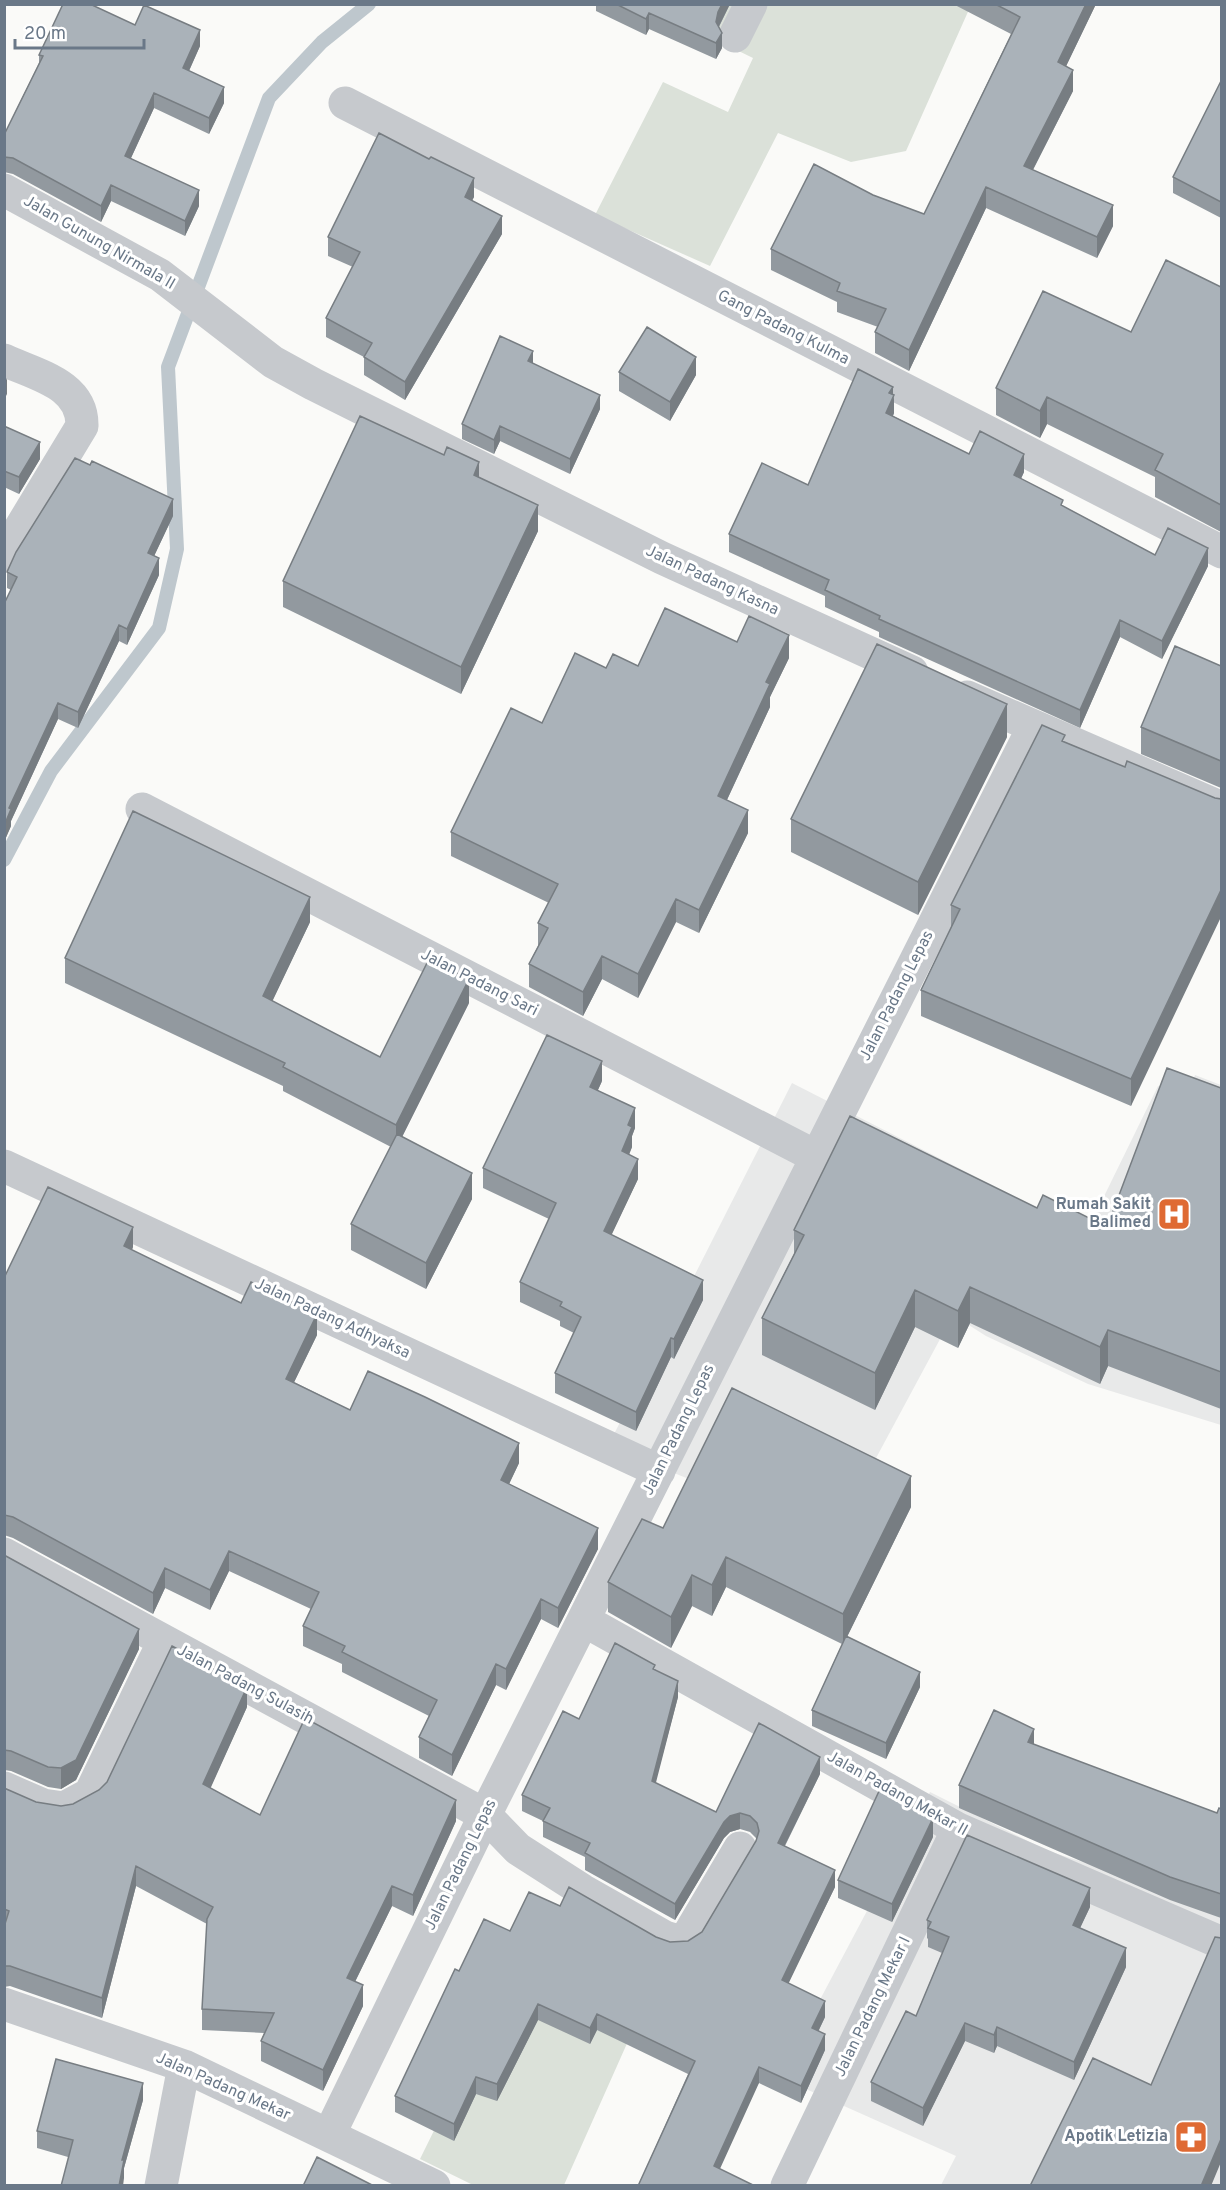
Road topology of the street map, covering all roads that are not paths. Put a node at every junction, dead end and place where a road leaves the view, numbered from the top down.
1 (751, 4) edge
2 (735, 36) dead end
3 (345, 103) dead end
4 (4, 190) edge
5 (220, 320) joint
6 (4, 360) edge
7 (1221, 552) edge
8 (4, 555) edge
9 (1033, 728) junction
10 (1221, 808) edge
11 (142, 809) dead end
12 (815, 1156) junction
13 (4, 1166) edge
14 (659, 1471) junction
15 (4, 1554) edge
16 (585, 1620) junction
17 (164, 1641) junction
18 (4, 1788) edge
19 (485, 1815) junction
20 (958, 1829) junction
21 (740, 1848) dead end
22 (1221, 1942) edge
23 (4, 2004) edge
24 (184, 2066) junction
25 (329, 2135) junction
26 (161, 2186) edge
27 (434, 2186) edge
28 (787, 2186) edge

1 - 2 street
3 - 7 street, Gang Padang Kulma
4 - 5 street, Jalan Gunung Nirmala II
5 - 9 street, Jalan Padang Kasna
6 - 8 street
9 - 10 street, Jalan Padang Kasna
9 - 12 street, Jalan Padang Lepas
11 - 12 street, Jalan Padang Sari
12 - 14 street, Jalan Padang Lepas
13 - 14 street, Jalan Padang Adhyaksa
14 - 16 street, Jalan Padang Lepas
15 - 17 street, Jalan Padang Sulasih
16 - 19 street, Jalan Padang Lepas
16 - 20 street, Jalan Padang Mekar II
17 - 18 street
17 - 19 street, Jalan Padang Sulasih
19 - 21 street, Jalan Padang Sulasih
19 - 25 street, Jalan Padang Lepas
20 - 22 street, Jalan Padang Mekar II
20 - 28 street, Jalan Padang Mekar I
23 - 24 street, Jalan Padang Mekar
24 - 25 street, Jalan Padang Mekar
24 - 26 street
25 - 27 street, Jalan Padang Mekar

